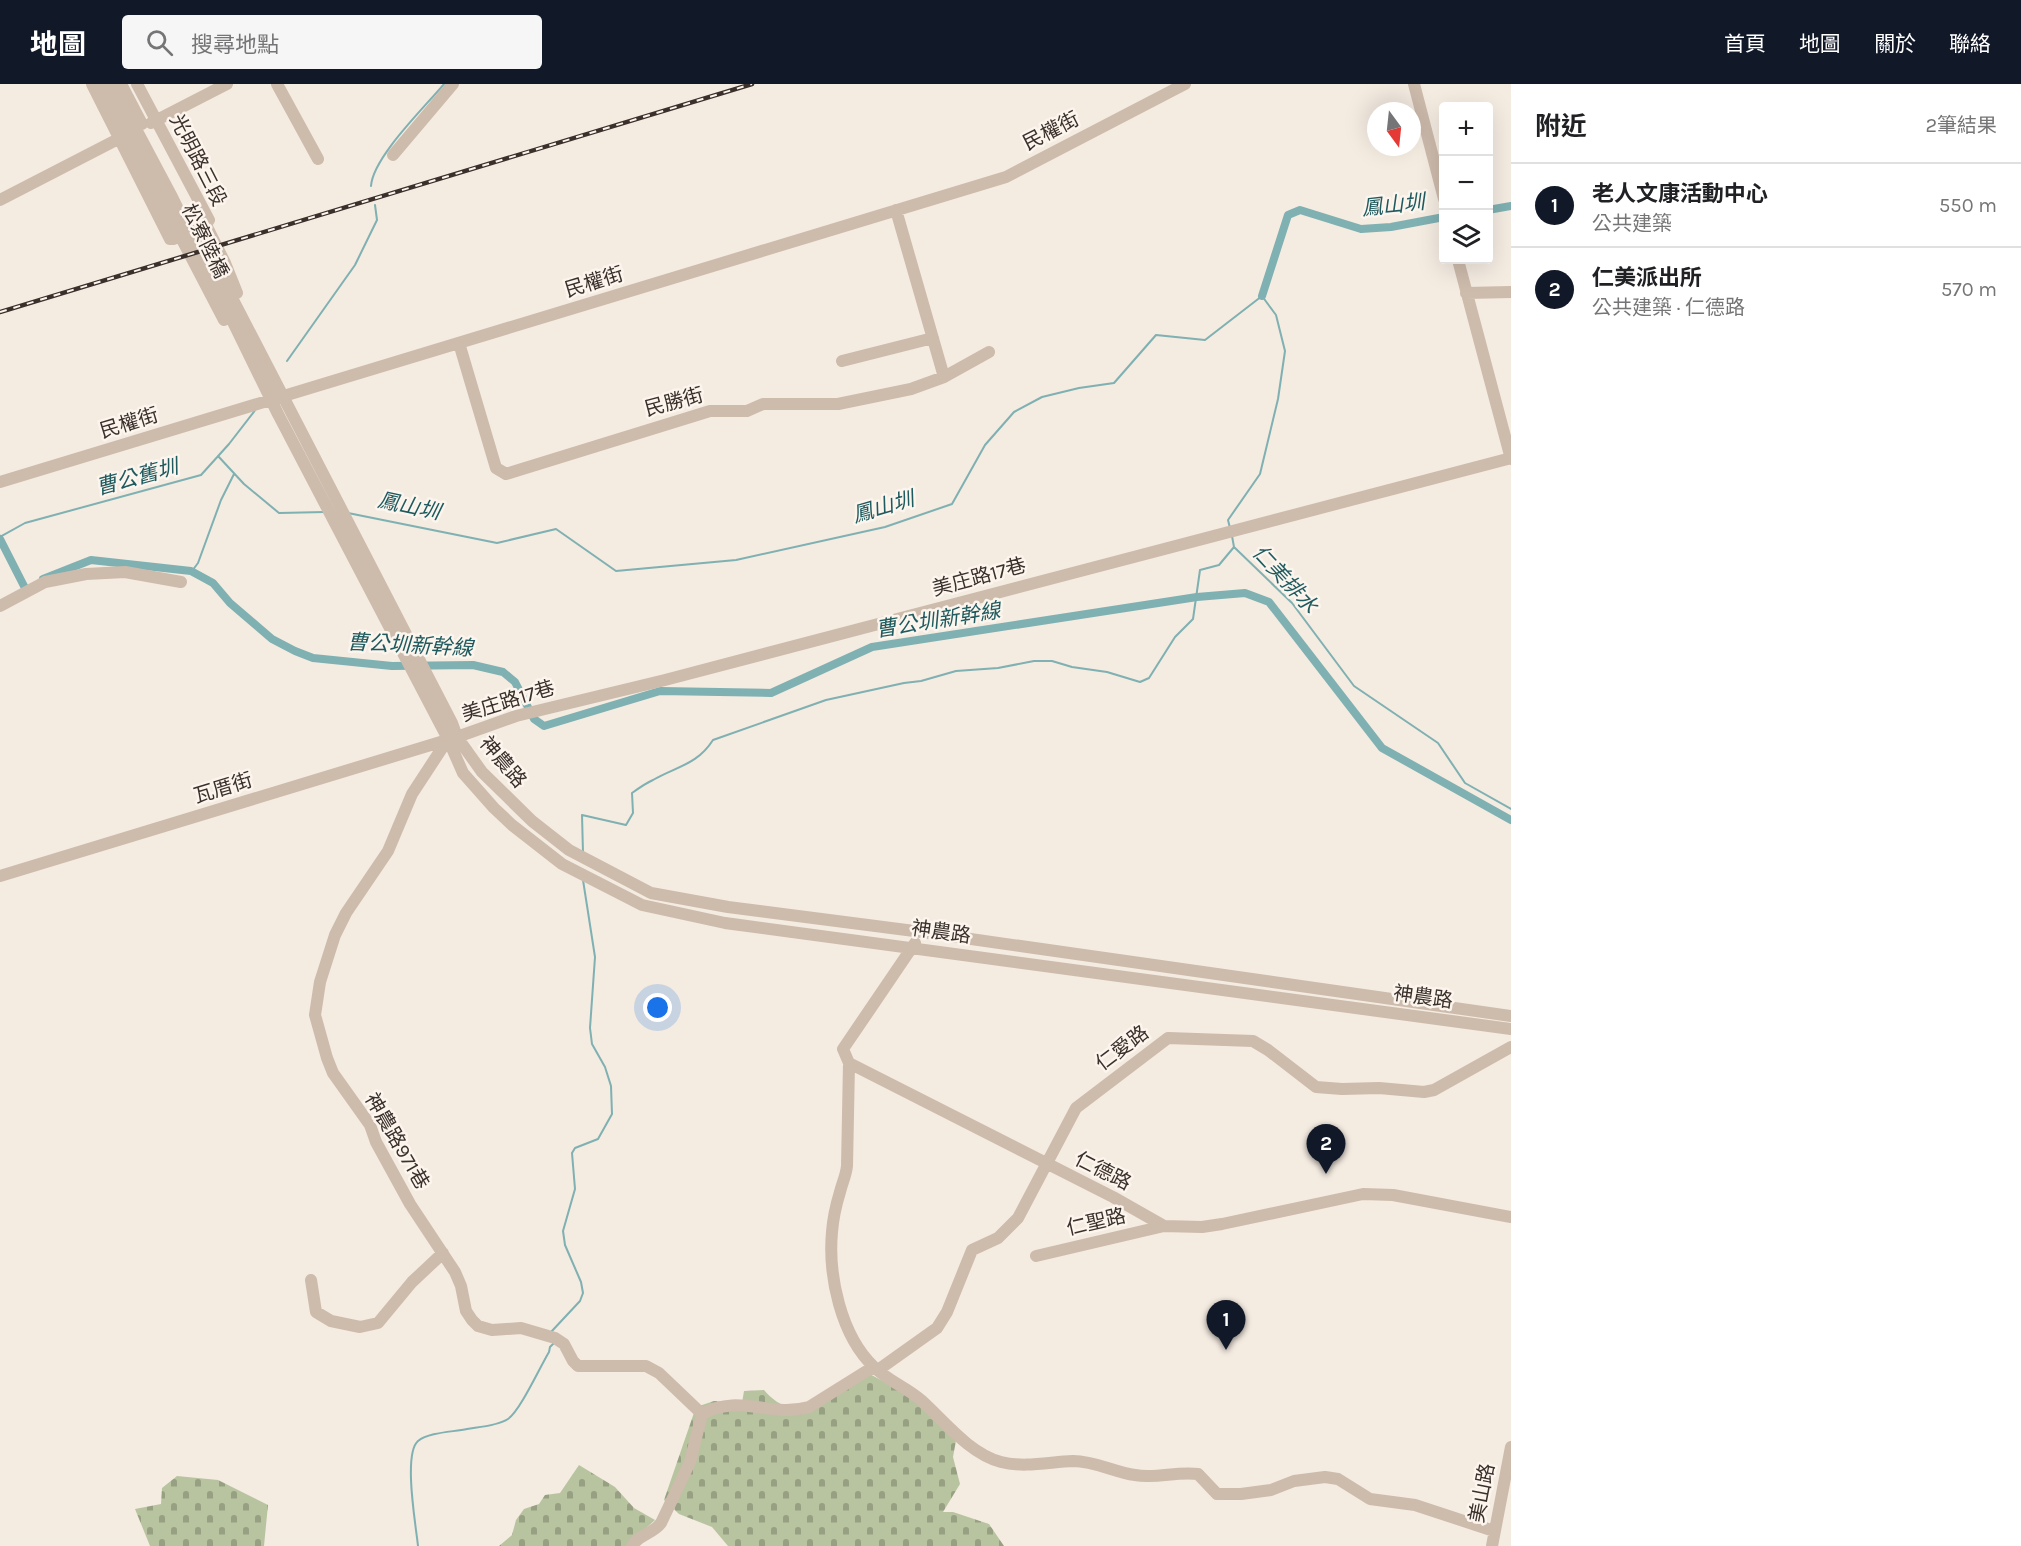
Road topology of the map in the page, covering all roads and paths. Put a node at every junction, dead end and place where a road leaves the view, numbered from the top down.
1 (92, 84) edge
2 (101, 84) edge
3 (112, 84) edge
4 (122, 84) edge
5 (130, 84) edge
6 (137, 84) edge
7 (227, 84) edge
8 (277, 84) edge
9 (453, 84) edge
10 (1185, 84) edge
11 (1414, 84) edge
12 (1421, 84) edge
13 (1419, 101) junction
14 (156, 120) junction
15 (119, 139) junction
16 (393, 155) dead end
17 (318, 159) dead end
18 (1439, 183) edge
19 (0, 200) edge
20 (896, 210) junction
21 (1459, 264) edge
22 (1511, 292) edge
23 (1466, 293) junction
24 (933, 338) junction
25 (459, 343) junction
26 (990, 352) dead end
27 (842, 361) dead end
28 (944, 377) junction
29 (283, 411) junction
30 (1511, 458) edge
31 (0, 482) edge
32 (181, 582) dead end
33 (0, 606) edge
34 (446, 724) joint
35 (453, 738) junction
36 (0, 876) edge
37 (922, 932) junction
38 (912, 947) junction
39 (1511, 1016) edge
40 (1511, 1029) edge
41 (1511, 1047) edge
42 (849, 1063) junction
43 (1046, 1163) junction
44 (1511, 1216) edge
45 (1164, 1226) junction
46 (443, 1253) junction
47 (1036, 1256) dead end
48 (311, 1280) dead end
49 (876, 1368) junction
50 (702, 1414) junction
51 (1511, 1447) edge
52 (1494, 1531) junction
53 (632, 1546) edge
54 (1492, 1546) edge

1 - 15 street, 光明路三段
2 - 29 street, 松寮陸橋
3 - 29 street, 松寮陸橋
4 - 29 street, 松寮陸橋
5 - 29 street, 松寮陸橋
6 - 14 street, 光明路三段
7 - 14 street
8 - 17 street
9 - 16 street
10 - 20 street, 民權街
11 - 13 street
12 - 13 street
13 - 18 street
14 - 15 street
14 - 15 street, 光明路三段
15 - 19 street
20 - 24 street
20 - 25 street, 民權街
21 - 23 street
22 - 23 street
23 - 30 street
24 - 27 street
24 - 28 street
25 - 28 street, 民勝街
25 - 31 street, 民權街
26 - 28 street, 民勝街
29 - 34 street, 松寮陸橋
30 - 35 street, 美庄路17巷
32 - 33 street
34 - 35 street, 神農路
35 - 36 street, 瓦厝街
35 - 37 street, 神農路
35 - 38 street, 神農路
35 - 46 street, 神農路971巷
37 - 38 street
37 - 39 street, 神農路
38 - 40 street, 神農路
38 - 42 street
41 - 43 street, 仁愛路
42 - 43 street, 仁德路
42 - 49 street
43 - 45 street, 仁德路
43 - 49 street, 仁愛路
44 - 45 street, 仁德路
45 - 47 street, 仁聖路
46 - 48 street
46 - 50 street, 神農路971巷
49 - 50 street, 仁愛路
49 - 52 street
50 - 53 street
51 - 52 street, 美山路
52 - 54 street, 美山路

